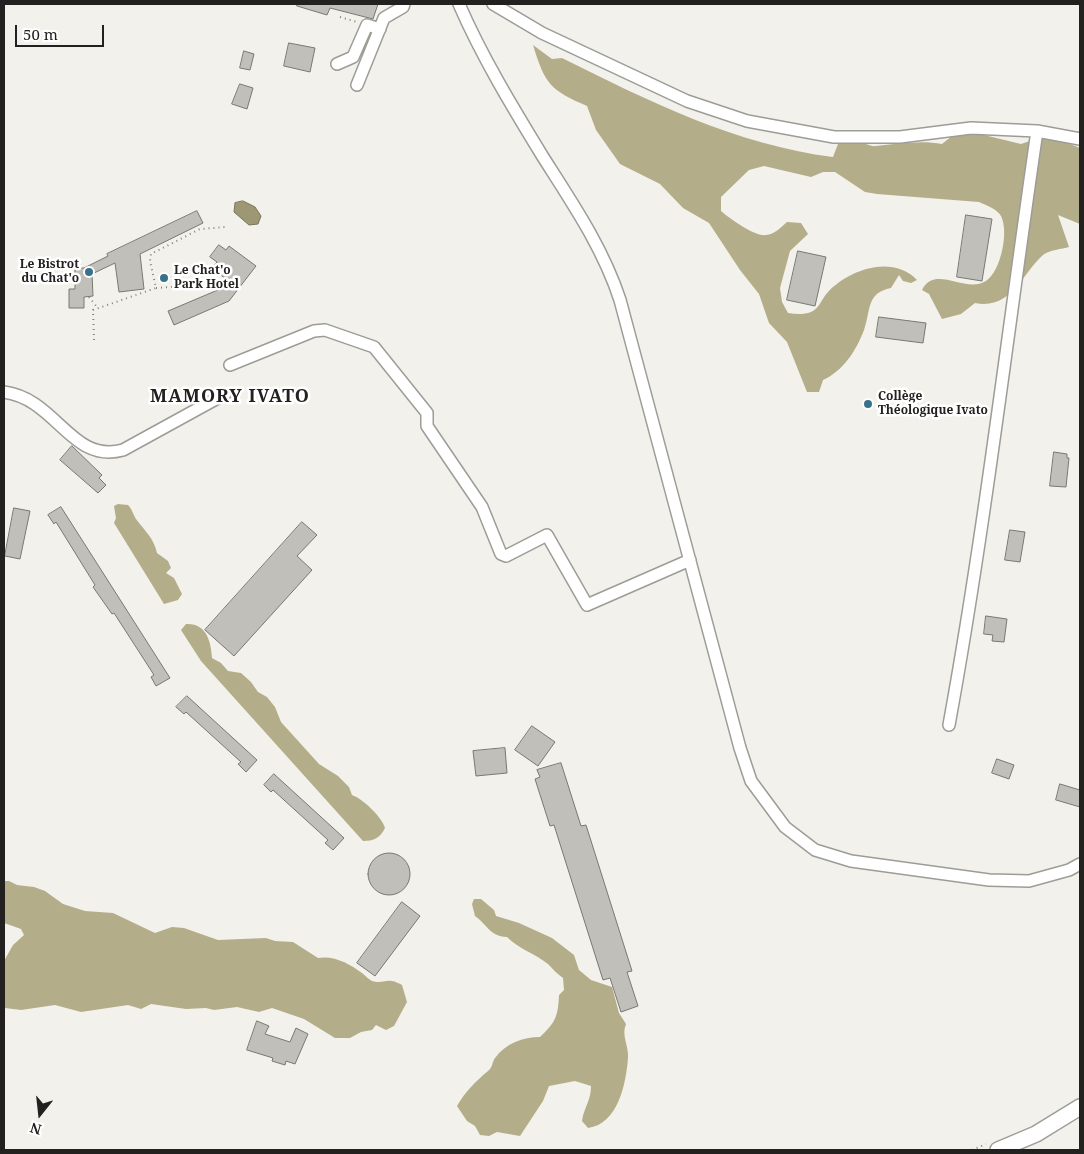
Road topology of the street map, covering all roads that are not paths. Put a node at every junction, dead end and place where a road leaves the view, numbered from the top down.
1 (404, 4) edge
2 (459, 4) edge
3 (493, 4) edge
4 (380, 29) junction
5 (337, 64) dead end
6 (357, 85) dead end
7 (1037, 131) junction
8 (1080, 139) edge
9 (230, 365) dead end
10 (4, 392) edge
11 (225, 394) dead end
12 (690, 560) junction
13 (949, 725) dead end
14 (1080, 864) edge
15 (1080, 1107) edge
16 (998, 1150) edge

1 - 4 street
2 - 12 street
3 - 7 street
4 - 5 street
4 - 6 street
7 - 8 street
7 - 13 street
9 - 12 street
10 - 11 street
12 - 14 street
15 - 16 main road

